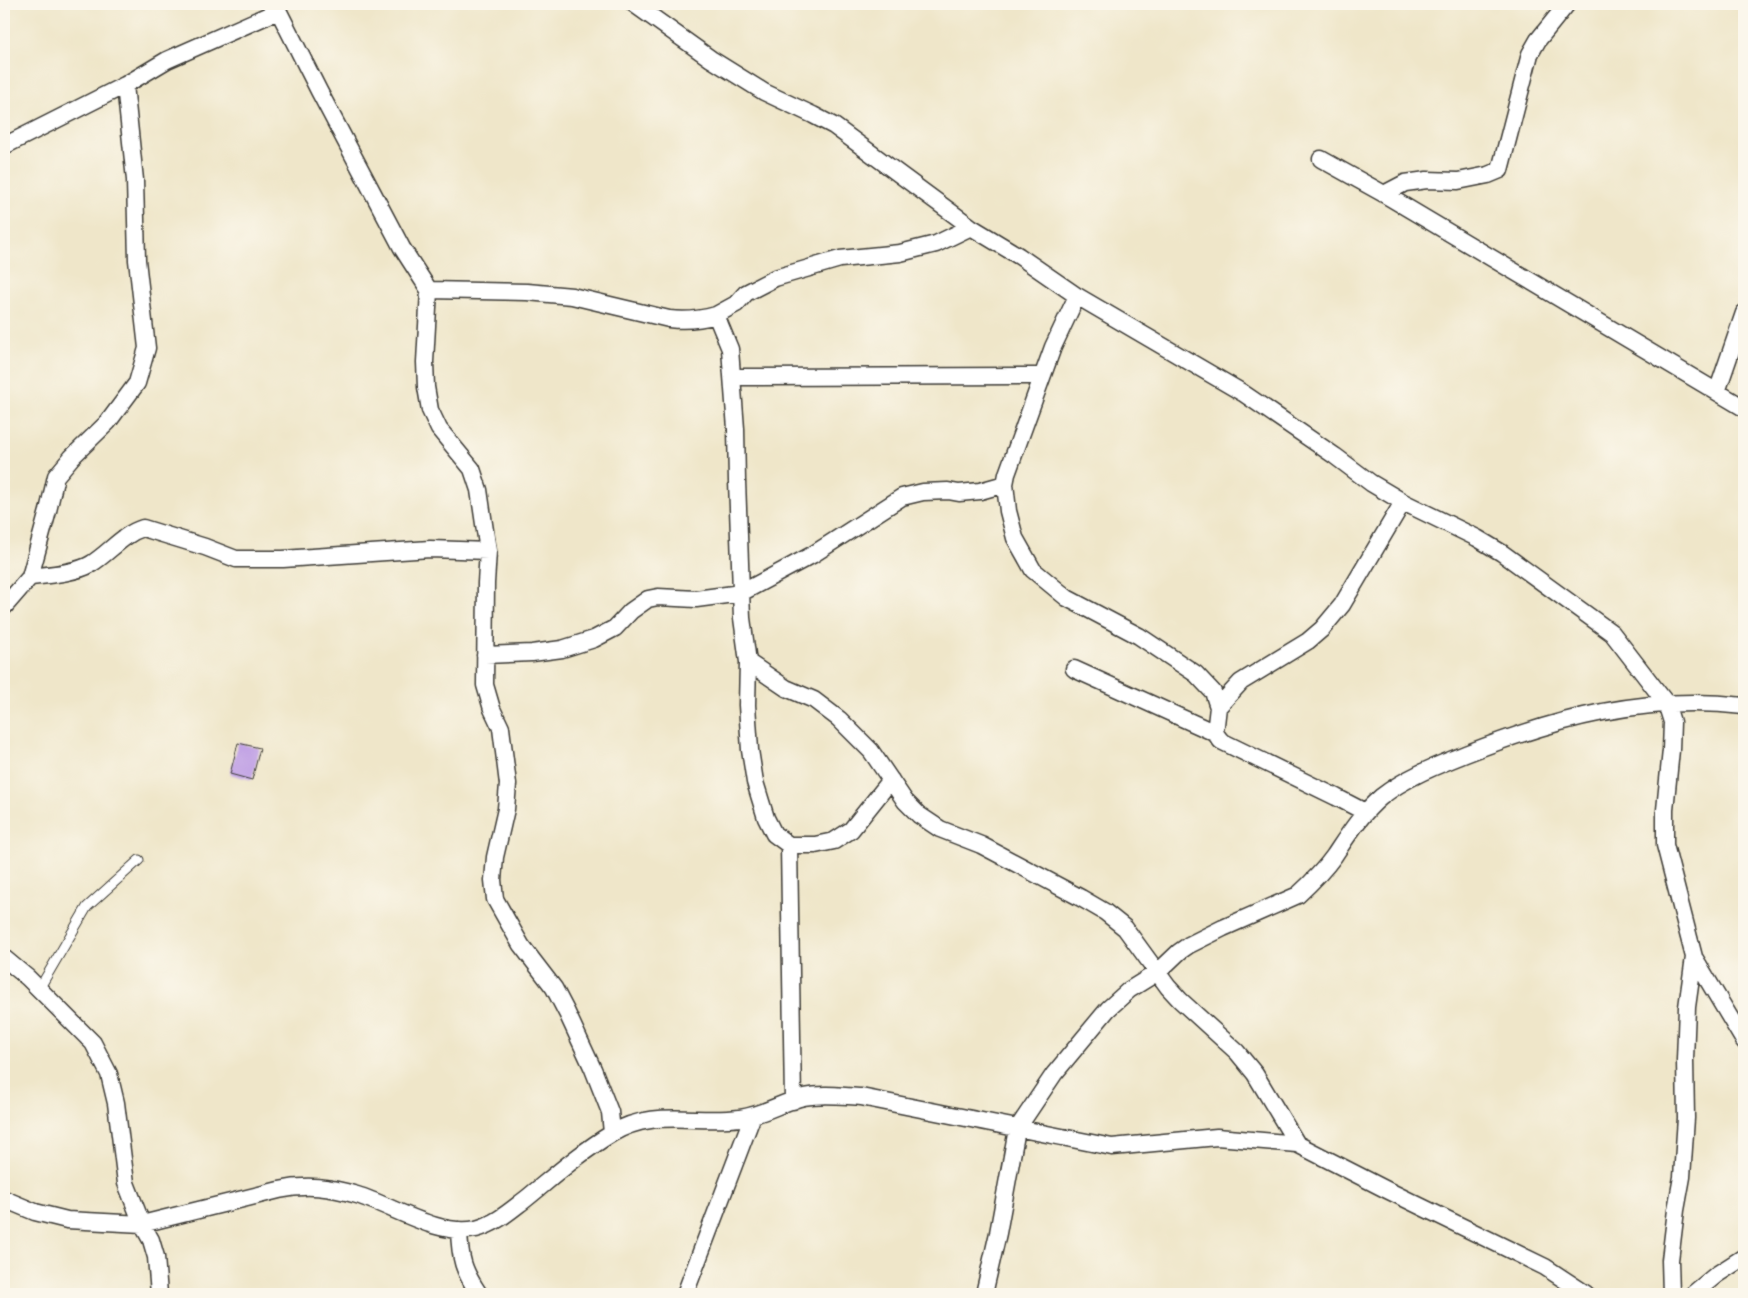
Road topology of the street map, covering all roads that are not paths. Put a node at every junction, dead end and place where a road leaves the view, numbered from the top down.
1 (634, 4) edge
2 (1567, 4) edge
3 (277, 7) edge
4 (125, 85) junction
5 (4, 146) edge
6 (1321, 159) dead end
7 (1384, 194) junction
8 (971, 227) junction
9 (429, 290) junction
10 (1077, 296) junction
11 (1744, 313) edge
12 (716, 315) junction
13 (1042, 376) junction
14 (732, 377) junction
15 (1717, 392) junction
16 (1744, 408) edge
17 (1005, 484) junction
18 (1403, 502) junction
19 (488, 551) junction
20 (30, 577) junction
21 (741, 592) junction
22 (6, 599) edge
23 (485, 655) junction
24 (748, 662) junction
25 (1074, 669) dead end
26 (1666, 704) junction
27 (1744, 706) edge
28 (1218, 707) junction
29 (1215, 733) junction
30 (891, 780) junction
31 (1365, 812) junction
32 (789, 845) junction
33 (139, 860) dead end
34 (1694, 957) junction
35 (4, 958) edge
36 (1158, 972) junction
37 (39, 989) junction
38 (1744, 1041) edge
39 (794, 1100) junction
40 (610, 1112) junction
41 (753, 1115) junction
42 (634, 1123) junction
43 (1017, 1128) junction
44 (612, 1133) junction
45 (1297, 1144) junction
46 (4, 1199) edge
47 (142, 1224) junction
48 (459, 1230) junction
49 (1744, 1257) edge
50 (159, 1294) edge
51 (479, 1294) edge
52 (685, 1294) edge
53 (984, 1294) edge
54 (1586, 1294) edge
55 (1671, 1294) edge
56 (1693, 1294) edge

1 - 8 street
2 - 7 street
3 - 4 street
3 - 9 street
4 - 5 street
4 - 20 street
6 - 7 street
7 - 15 street
8 - 10 street
8 - 12 street
9 - 12 street
9 - 19 street
10 - 13 street
10 - 18 street
11 - 15 street
12 - 14 street
13 - 14 street
13 - 17 street
14 - 21 street
15 - 16 street
17 - 21 street
17 - 28 street
18 - 26 street
18 - 28 street
19 - 20 street
19 - 23 street
20 - 22 street
21 - 23 street
21 - 24 street
23 - 40 street
24 - 30 street
24 - 32 street
25 - 29 street
26 - 27 street
26 - 31 street
26 - 34 street
28 - 29 street
29 - 31 street
30 - 32 street
30 - 36 street
31 - 36 street
32 - 39 street
33 - 37 lane
34 - 38 street
34 - 55 street
35 - 37 street
36 - 43 street
36 - 45 street
37 - 47 street
39 - 41 street
39 - 43 street
40 - 42 street
40 - 44 street
41 - 42 street
41 - 52 street
42 - 44 street
43 - 45 street
43 - 53 street
44 - 48 street
45 - 54 street
46 - 47 street
47 - 48 street
47 - 50 street
48 - 51 street
49 - 56 street

